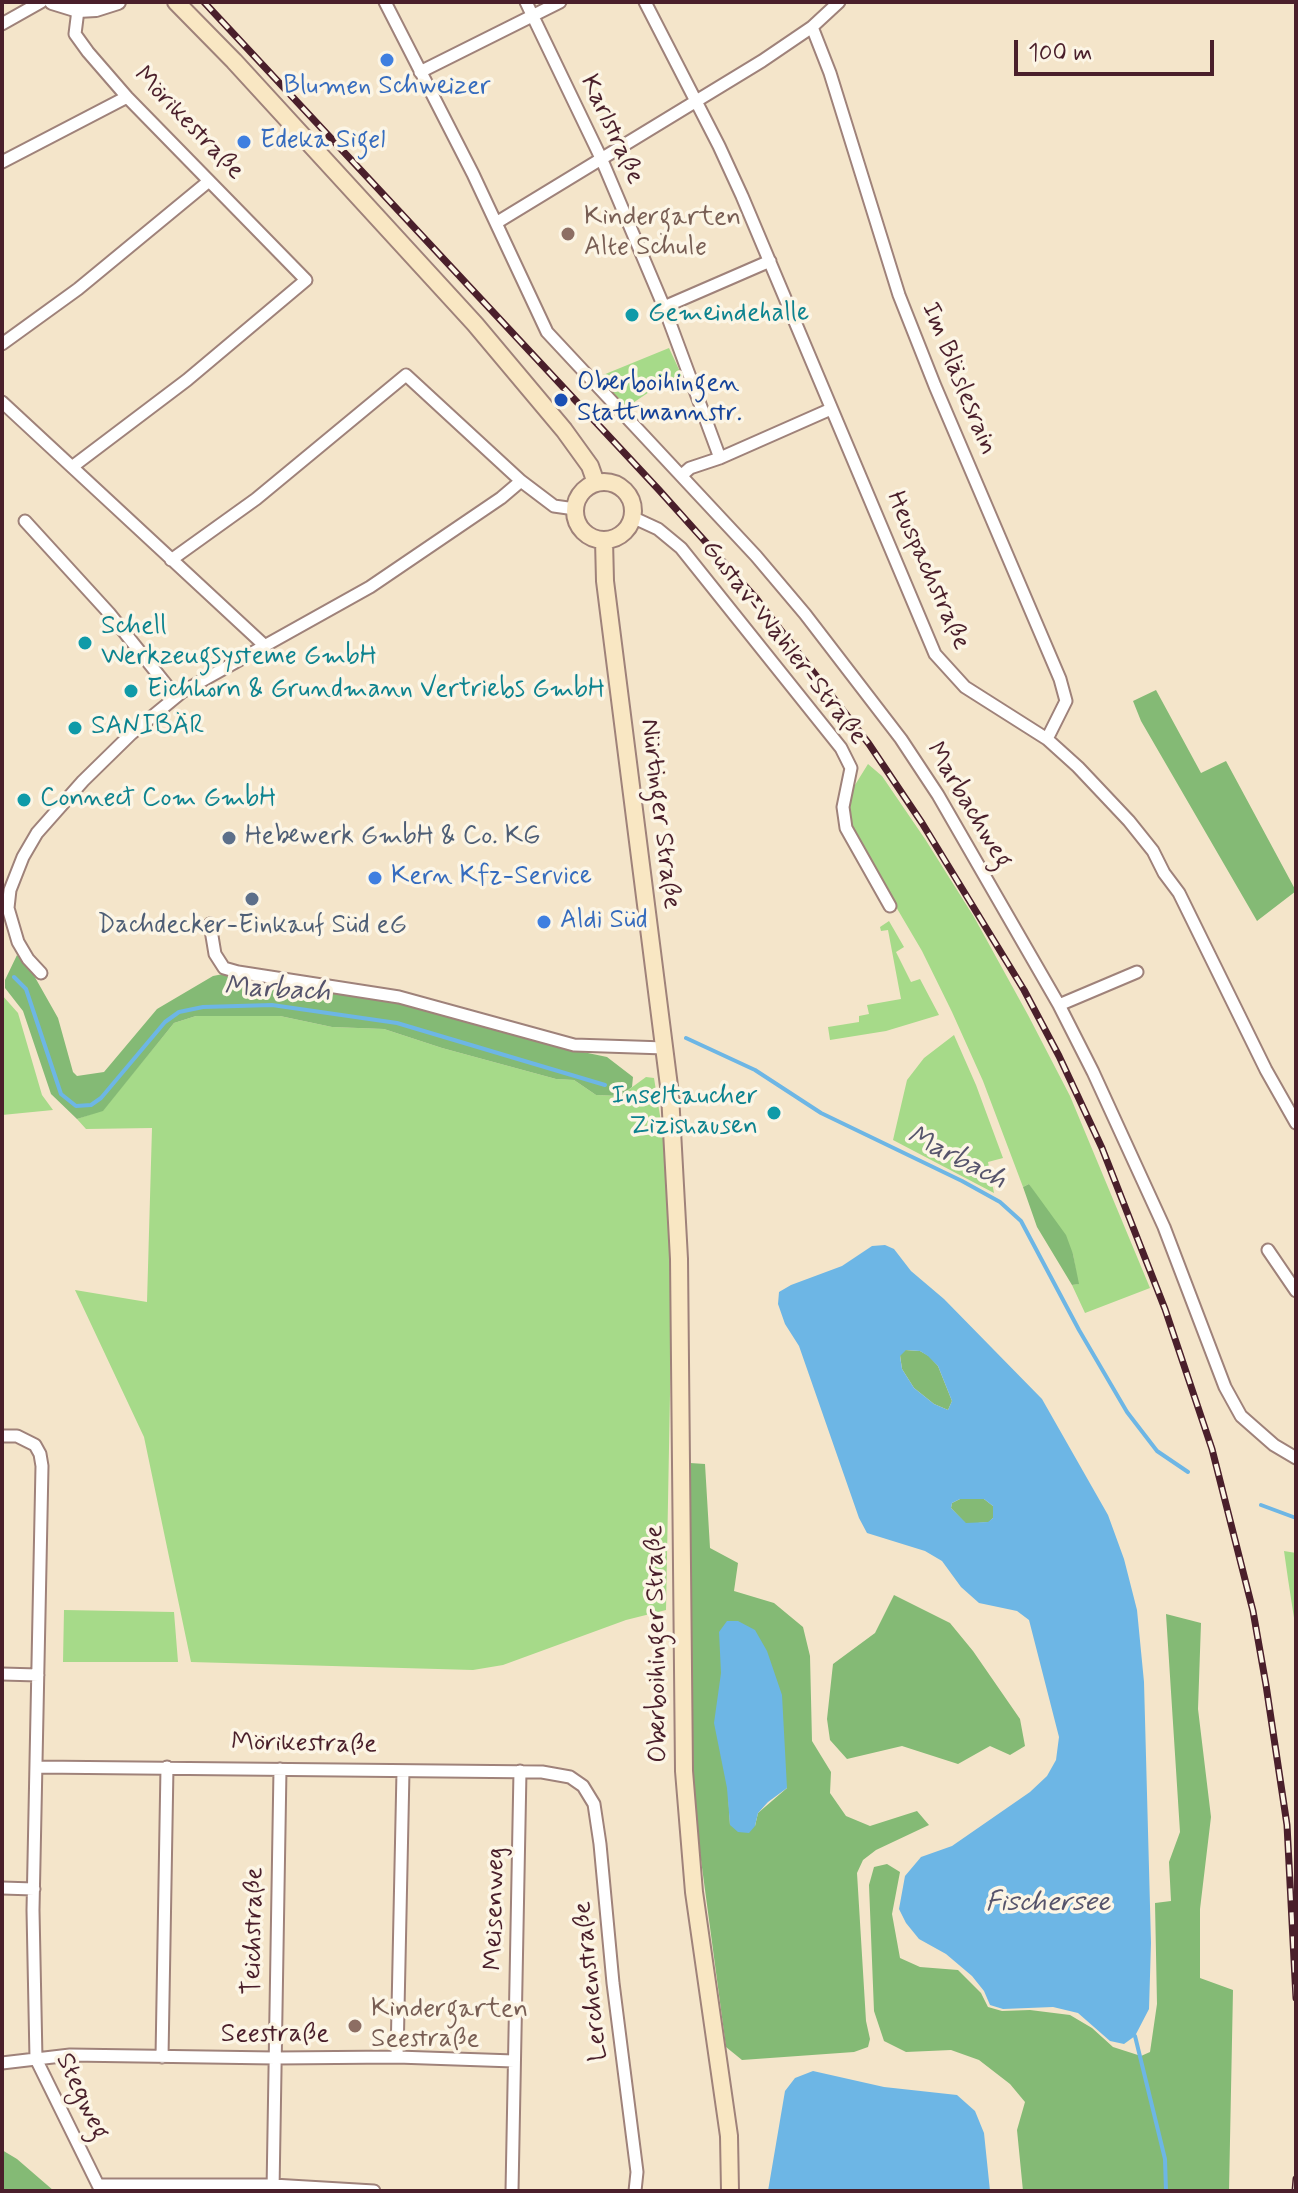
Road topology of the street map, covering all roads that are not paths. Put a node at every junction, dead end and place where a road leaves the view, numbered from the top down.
1 (41, 2) edge
2 (52, 2) edge
3 (118, 2) edge
4 (176, 2) edge
5 (385, 2) edge
6 (526, 2) edge
7 (560, 2) edge
8 (645, 2) edge
9 (839, 2) edge
10 (78, 10) junction
11 (532, 16) junction
12 (2, 24) edge
13 (812, 27) junction
14 (420, 72) junction
15 (127, 97) junction
16 (695, 101) junction
17 (601, 158) junction
18 (2, 162) edge
19 (209, 181) junction
20 (496, 223) junction
21 (770, 261) junction
22 (664, 307) junction
23 (2, 344) edge
24 (2, 402) edge
25 (831, 409) junction
26 (720, 458) junction
27 (72, 467) junction
28 (682, 475) junction
29 (521, 481) junction
30 (596, 483) junction
31 (575, 509) junction
32 (632, 517) junction
33 (25, 521) dead end
34 (604, 540) junction
35 (171, 560) junction
36 (264, 645) junction
37 (176, 697) junction
38 (1047, 739) junction
39 (890, 906) dead end
40 (210, 924) dead end
41 (1137, 972) dead end
42 (41, 973) dead end
43 (1059, 1005) junction
44 (665, 1048) junction
45 (670, 1094) joint
46 (1296, 1123) edge
47 (1268, 1250) dead end
48 (1296, 1291) edge
49 (2, 1436) edge
50 (1296, 1458) edge
51 (2, 1674) edge
52 (38, 1675) junction
53 (37, 1767) junction
54 (167, 1767) junction
55 (280, 1769) junction
56 (403, 1771) junction
57 (520, 1771) junction
58 (570, 1777) joint
59 (2, 1888) edge
60 (34, 1889) junction
61 (162, 2057) junction
62 (397, 2057) junction
63 (275, 2058) junction
64 (36, 2059) junction
65 (514, 2061) junction
66 (2, 2063) edge
67 (99, 2188) edge
68 (273, 2188) edge
69 (374, 2191) edge
70 (512, 2191) edge
71 (635, 2191) edge
72 (730, 2191) edge

1 - 12 street
2 - 10 street
3 - 10 street
4 - 30 main road
5 - 14 street
6 - 11 street, Karlstraße
7 - 11 street
8 - 16 street, Heuspachstraße
9 - 13 street
10 - 15 street, Mörikestraße
11 - 14 street
11 - 17 street, Karlstraße
13 - 16 street
13 - 38 street, Im Bläslesrain
14 - 20 street
15 - 18 street
15 - 19 street, Mörikestraße
16 - 17 street
16 - 21 street, Heuspachstraße
17 - 20 street
17 - 22 street, Karlstraße
19 - 23 street
19 - 27 street, Mörikestraße
20 - 28 street, Marbachweg
21 - 22 street
21 - 25 street, Heuspachstraße
22 - 26 street, Karlstraße
24 - 27 street
25 - 26 street
25 - 38 street, Heuspachstraße
26 - 28 street
27 - 35 street
28 - 43 street, Marbachweg
29 - 31 street
29 - 35 street
29 - 36 street
30 - 31 main road
30 - 32 main road
31 - 34 main road
32 - 34 main road
32 - 39 street, Gustav-Wahler-Straße
33 - 37 street
34 - 44 main road, Nürtinger Straße
35 - 36 street
36 - 37 street
37 - 42 street
38 - 46 street, Heuspachstraße
40 - 44 street
41 - 43 street
43 - 50 street, Marbachweg
44 - 45 main road, Nürtinger Straße
45 - 72 main road, Oberboihinger Straße
47 - 48 street
49 - 52 street, Stegweg
51 - 52 street
52 - 53 street, Stegweg
53 - 54 street, Mörikestraße
53 - 60 street, Stegweg
54 - 55 street, Mörikestraße
54 - 61 street
55 - 56 street, Mörikestraße
55 - 63 street, Teichstraße
56 - 57 street, Mörikestraße
56 - 62 street
57 - 58 street, Mörikestraße
57 - 65 street, Meisenweg
58 - 71 street, Lerchenstraße
59 - 60 street
60 - 64 street, Stegweg
61 - 63 street, Seestraße
61 - 64 street, Seestraße
62 - 63 street, Seestraße
62 - 65 street, Seestraße
63 - 68 street, Teichstraße
64 - 66 street, Seestraße
64 - 67 street, Stegweg
65 - 70 street, Meisenweg
67 - 68 street
68 - 69 street

